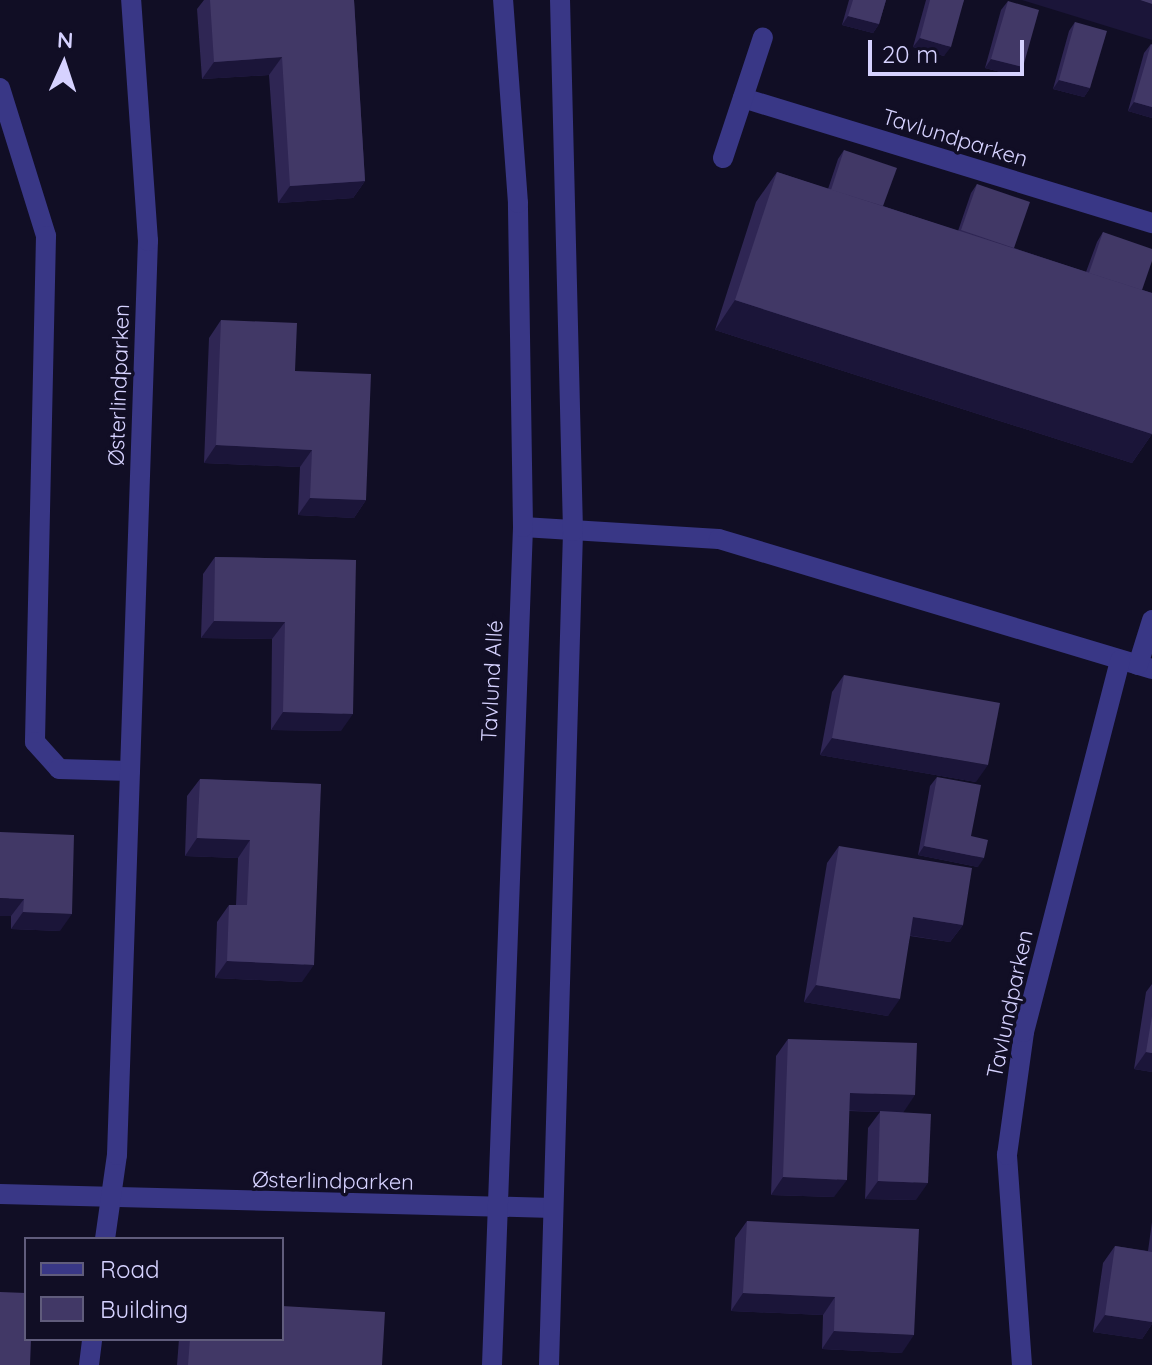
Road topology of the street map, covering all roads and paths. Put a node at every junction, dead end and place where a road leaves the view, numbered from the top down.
1 (131, 0) edge
2 (503, 0) edge
3 (560, 0) edge
4 (763, 37) dead end
5 (0, 88) edge
6 (743, 98) junction
7 (723, 158) dead end
8 (1152, 223) edge
9 (523, 527) junction
10 (573, 531) junction
11 (1152, 620) edge
12 (1137, 664) edge
13 (130, 771) junction
14 (0, 1194) edge
15 (111, 1201) junction
16 (493, 1208) junction
17 (553, 1208) junction
18 (105, 1237) edge
19 (92, 1341) edge
20 (89, 1365) edge
21 (492, 1365) edge
22 (549, 1365) edge
23 (1022, 1365) edge

1 - 13 street, Østerlindparken
2 - 9 street, Tavlund Allé
3 - 10 street
4 - 6 street
5 - 13 street
6 - 7 street
6 - 8 street, Tavlundparken
9 - 10 street
9 - 16 street, Tavlund Allé
10 - 12 street
10 - 17 street
11 - 12 street, Tavlundparken
12 - 23 street, Tavlundparken
13 - 15 street, Østerlindparken
14 - 15 street, Østerlindparken
15 - 16 street, Østerlindparken
15 - 18 street, Østerlindparken
16 - 17 street, Østerlindparken
16 - 21 street, Tavlund Allé
17 - 22 street
19 - 20 street

